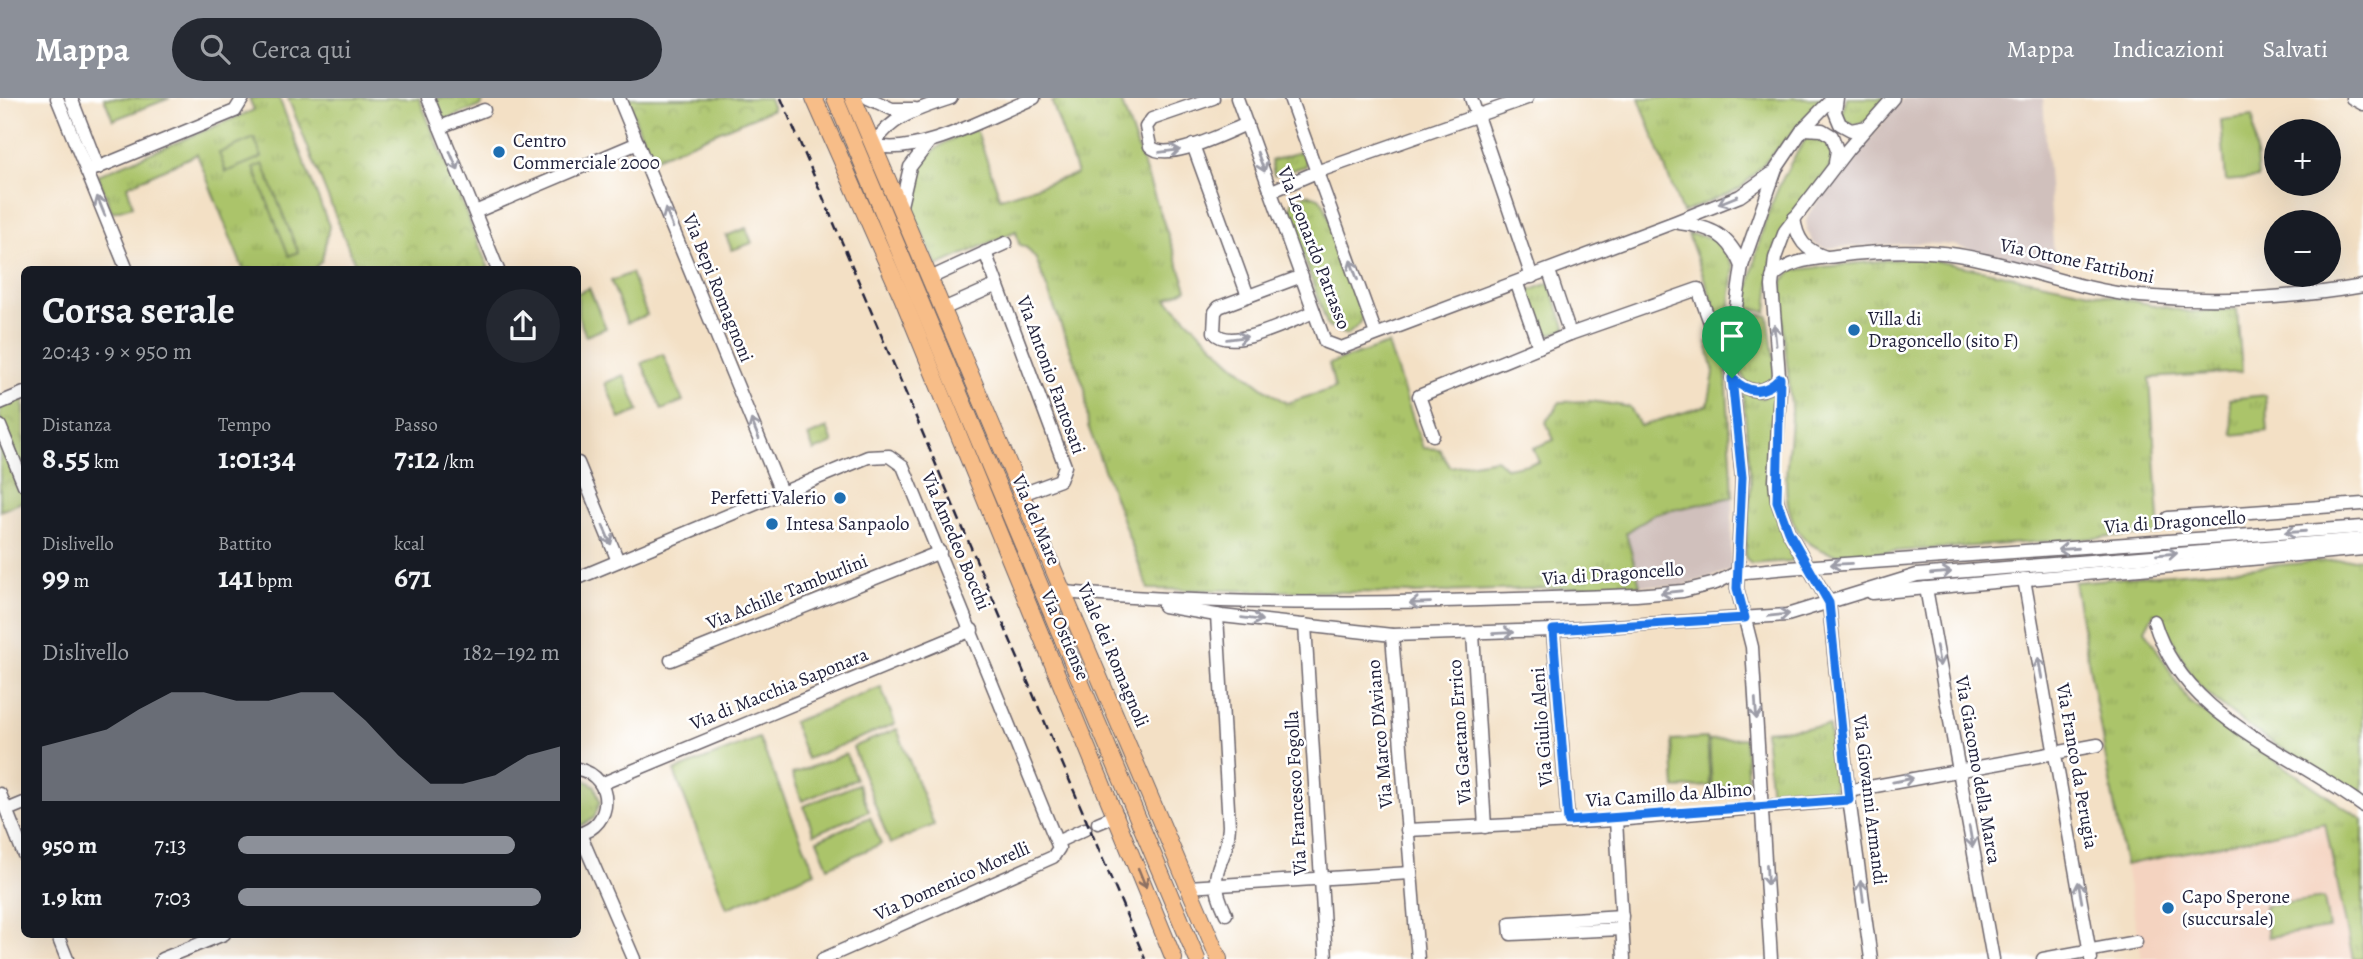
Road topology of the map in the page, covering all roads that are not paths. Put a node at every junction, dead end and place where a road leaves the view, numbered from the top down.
1 (57, 98) edge
2 (71, 98) edge
3 (243, 98) edge
4 (428, 98) edge
5 (619, 98) edge
6 (814, 98) edge
7 (835, 98) edge
8 (853, 98) edge
9 (868, 98) edge
10 (951, 98) edge
11 (1034, 98) edge
12 (1213, 98) edge
13 (1237, 98) edge
14 (1290, 98) edge
15 (1471, 98) edge
16 (1527, 98) edge
17 (1835, 98) edge
18 (1893, 98) edge
19 (2352, 98) edge
20 (2363, 104) edge
21 (918, 109) junction
22 (484, 110) dead end
23 (1477, 115) junction
24 (1247, 124) junction
25 (440, 127) junction
26 (1867, 127) junction
27 (1803, 129) junction
28 (931, 140) junction
29 (638, 143) junction
30 (873, 145) junction
31 (1193, 145) junction
32 (1834, 167) junction
33 (1776, 169) junction
34 (93, 170) junction
35 (1319, 172) junction
36 (1272, 191) junction
37 (900, 210) junction
38 (475, 212) junction
39 (1794, 218) junction
40 (1675, 222) junction
41 (1006, 243) dead end
42 (985, 253) junction
43 (1826, 257) junction
44 (126, 266) edge
45 (496, 266) edge
46 (1742, 266) junction
47 (1549, 271) junction
48 (1301, 276) junction
49 (930, 278) junction
50 (1532, 278) junction
51 (1772, 278) junction
52 (1517, 284) junction
53 (997, 285) junction
54 (2363, 286) edge
55 (1248, 296) junction
56 (943, 309) junction
57 (1314, 312) junction
58 (1713, 331) dead end
59 (1377, 334) junction
60 (1570, 334) junction
61 (1539, 347) junction
62 (1732, 378) junction
63 (1780, 378) junction
64 (21, 394) edge
65 (0, 403) edge
66 (0, 426) edge
67 (1433, 435) dead end
68 (581, 470) edge
69 (21, 478) edge
70 (781, 492) junction
71 (1022, 494) junction
72 (2363, 504) edge
73 (2168, 518) dead end
74 (2363, 527) edge
75 (2363, 539) edge
76 (2363, 549) edge
77 (940, 552) junction
78 (618, 561) junction
79 (1809, 566) junction
80 (1737, 573) junction
81 (581, 577) edge
82 (2024, 579) junction
83 (1926, 589) junction
84 (1064, 592) junction
85 (1854, 594) junction
86 (1112, 597) junction
87 (1829, 603) junction
88 (1217, 615) junction
89 (1745, 618) junction
90 (2154, 621) dead end
91 (1305, 625) junction
92 (972, 630) junction
93 (1553, 630) junction
94 (1473, 634) junction
95 (1392, 635) junction
96 (671, 660) dead end
97 (2098, 745) dead end
98 (2056, 752) junction
99 (581, 770) edge
100 (1959, 770) junction
101 (601, 784) junction
102 (0, 794) edge
103 (1848, 796) junction
104 (21, 804) edge
105 (2363, 806) edge
106 (1763, 807) junction
107 (7, 810) junction
108 (1117, 815) junction
109 (1616, 820) junction
110 (1568, 821) junction
111 (1098, 823) dead end
112 (1485, 827) junction
113 (1085, 829) dead end
114 (1407, 830) junction
115 (581, 833) edge
116 (581, 839) edge
117 (1059, 841) junction
118 (21, 847) edge
119 (1410, 873) junction
120 (1320, 877) junction
121 (1214, 885) junction
122 (1188, 887) junction
123 (1226, 914) dead end
124 (1622, 922) junction
125 (59, 938) edge
126 (214, 938) edge
127 (2136, 942) dead end
128 (2090, 955) edge
129 (67, 959) edge
130 (162, 959) edge
131 (634, 959) edge
132 (823, 959) edge
133 (1174, 959) edge
134 (1197, 959) edge
135 (1219, 959) edge
136 (1326, 959) edge
137 (1418, 959) edge
138 (1624, 959) edge
139 (1771, 959) edge
140 (1871, 959) edge
141 (1993, 959) edge
142 (2043, 959) edge

1 - 34 street
2 - 34 street
3 - 34 street
4 - 25 street
5 - 29 street, Via Bepi Romagnoni
6 - 108 main road, Via Ostiense
7 - 134 main road, Via del Mare
8 - 30 main road, Viale dei Romagnoli
9 - 21 street
10 - 21 street
11 - 28 street
12 -> 31 street
13 - 24 street, Via Leonardo Patrasso
14 - 35 street
15 - 23 street
16 - 23 street
17 - 26 street
17 - 27 street
18 - 26 street
19 - 20 street
21 - 30 street
22 - 25 street
23 - 35 street
23 - 50 street
24 - 31 street
24 -> 36 street, Via Leonardo Patrasso
25 -> 38 street
26 - 32 street
27 - 32 street
27 - 33 street
28 - 30 street
28 - 37 street
29 - 38 street
70 -> 29 street, Via Bepi Romagnoni
30 - 37 main road, Viale dei Romagnoli
31 - 55 street
32 - 39 street
33 -> 40 street, Via Leonardo Patrasso
33 - 46 street
44 -> 34 street
35 - 36 street
59 -> 35 street
36 - 48 street, Via Leonardo Patrasso
37 - 49 main road, Viale dei Romagnoli
38 - 45 street
39 - 43 street
39 - 51 street
40 - 46 street
40 - 47 street, Via Leonardo Patrasso
41 - 42 street
42 - 49 street
42 - 53 street, Via Antonio Fantosati
43 - 51 street, Via Ottone Fattiboni
43 - 54 street, Via Ottone Fattiboni
46 - 62 street
47 - 50 street, Via Leonardo Patrasso
47 - 60 street
48 - 55 street
48 - 57 street, Via Leonardo Patrasso
49 - 56 main road, Viale dei Romagnoli
50 - 52 street, Via Leonardo Patrasso
63 -> 51 street
52 - 59 street, Via Leonardo Patrasso
52 - 61 street
53 - 56 street, Via Antonio Fantosati
53 - 71 street, Via Antonio Fantosati
55 -> 57 street
56 - 71 main road, Viale dei Romagnoli
57 - 59 street, Via Leonardo Patrasso
58 - 60 street
60 - 61 street
61 - 67 street
62 - 63 street
62 - 80 street
63 - 79 street
64 - 65 street
66 - 69 street
68 -> 78 street
70 - 77 street, Via Amedeo Bocchi
70 - 78 street, Via Amedeo Bocchi
71 - 84 main road, Viale dei Romagnoli
72 - 73 street, Via di Dragoncello
74 -> 79 street, Via di Dragoncello
85 -> 75 street, Via di Dragoncello
76 - 82 street, Via di Dragoncello
77 - 92 street, Via Amedeo Bocchi
77 - 96 street, Via Achille Tamburlini
78 - 81 street, Via Amedeo Bocchi
79 - 80 street, Via di Dragoncello
79 - 87 street
80 -> 86 street, Via di Dragoncello
80 - 89 street
82 - 83 street, Via di Dragoncello
98 -> 82 street, Via Franco da Perugia
83 - 85 street, Via di Dragoncello
83 -> 100 street, Via Giacomo della Marca
84 - 86 street, Via di Dragoncello
84 - 122 main road, Viale dei Romagnoli
85 - 87 street, Via di Dragoncello
86 - 88 street, Via di Dragoncello
89 -> 87 street, Via di Dragoncello
87 - 103 street, Via Giovanni Armandi
88 -> 91 street, Via di Dragoncello
88 - 121 street
89 - 93 street, Via di Dragoncello
89 -> 106 street
90 - 105 street
91 - 95 street, Via di Dragoncello
91 - 120 street, Via Francesco Fogolla
92 - 101 street, Via di Macchia Saponara
92 - 117 street, Via Amedeo Bocchi
94 -> 93 street, Via di Dragoncello
93 - 110 street, Via Giulio Aleni
94 - 95 street, Via di Dragoncello
94 - 112 street, Via Gaetano Errico
95 - 114 street, Via Marco D'Aviano
97 - 98 street, Via Camillo da Albino
98 - 100 street, Via Camillo da Albino
128 -> 98 street, Via Franco da Perugia
99 - 101 street
103 -> 100 street, Via Camillo da Albino
100 -> 141 street, Via Giacomo della Marca
101 - 115 street
102 - 107 street
103 - 106 street, Via Camillo da Albino
140 -> 103 street, Via Giovanni Armandi
104 - 107 street
106 - 109 street, Via Camillo da Albino
106 -> 139 street
107 - 118 street
108 - 111 street
108 -> 133 main road, Via Ostiense
109 - 110 street, Via Camillo da Albino
109 - 124 street
110 - 112 street, Via Camillo da Albino
112 - 114 street, Via Camillo da Albino
113 - 117 street, Via Domenico Morelli
114 - 119 street, Via Marco D'Aviano
116 - 131 street
117 - 132 street, Via Domenico Morelli
119 - 120 street
119 - 137 street, Via Marco D'Aviano
120 - 121 street
120 - 136 street, Via Francesco Fogolla
121 - 122 street
121 - 123 street
122 - 135 main road, Viale dei Romagnoli
124 - 124 street
124 - 138 street
125 - 129 street
126 - 130 street
127 - 128 street
128 - 142 street

